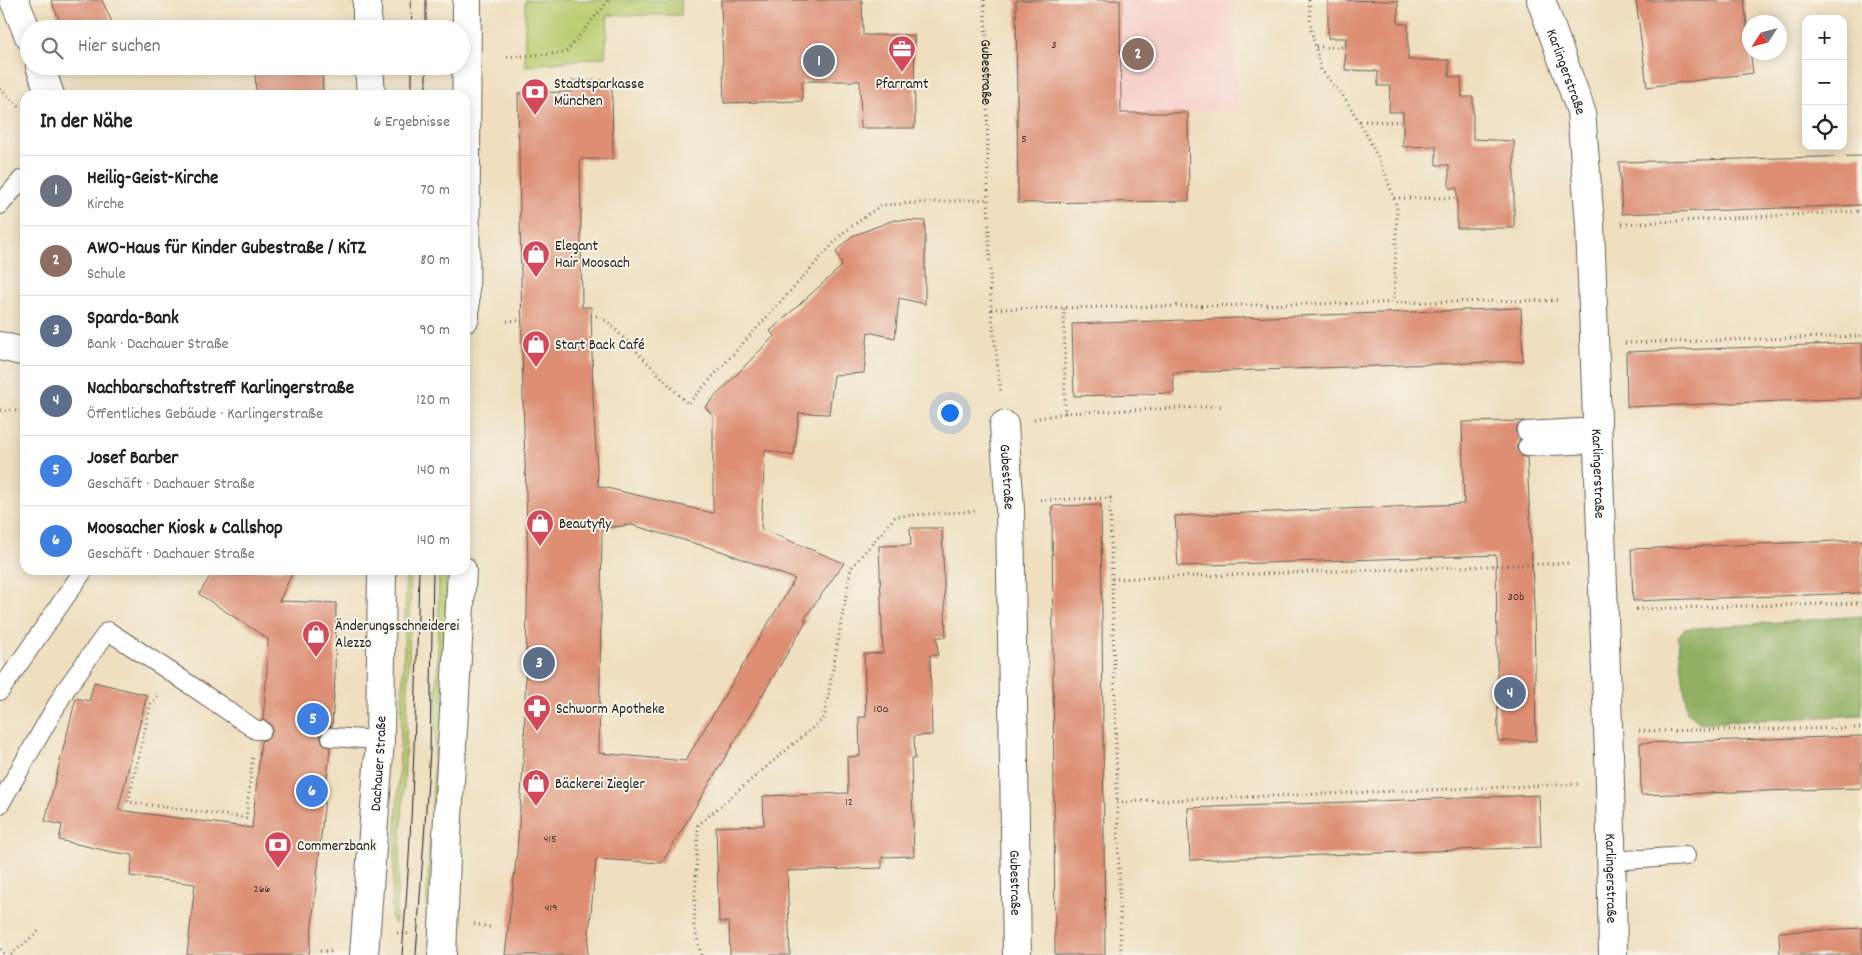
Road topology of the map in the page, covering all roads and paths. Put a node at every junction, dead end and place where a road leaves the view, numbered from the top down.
1 (14, 0) edge
2 (367, 0) edge
3 (467, 0) edge
4 (608, 0) edge
5 (984, 0) edge
6 (1309, 0) edge
7 (1542, 0) edge
8 (22, 20) edge
9 (368, 20) edge
10 (467, 20) edge
11 (1316, 47) junction
12 (1345, 47) dead end
13 (507, 57) dead end
14 (43, 75) edge
15 (370, 75) edge
16 (467, 75) edge
17 (0, 89) edge
18 (48, 90) edge
19 (371, 90) edge
20 (466, 90) edge
21 (20, 107) edge
22 (1359, 121) junction
23 (1403, 122) dead end
24 (20, 181) edge
25 (1394, 198) junction
26 (1457, 198) dead end
27 (988, 199) junction
28 (0, 205) edge
29 (1862, 210) edge
30 (1614, 224) dead end
31 (1591, 299) junction
32 (1394, 302) junction
33 (1064, 308) junction
34 (991, 309) junction
35 (591, 316) dead end
36 (521, 320) dead end
37 (507, 321) dead end
38 (1862, 336) edge
39 (1619, 344) dead end
40 (0, 346) edge
41 (20, 351) edge
42 (1224, 406) dead end
43 (0, 410) edge
44 (20, 412) edge
45 (1065, 413) junction
46 (1004, 425) junction
47 (1597, 435) junction
48 (1526, 439) dead end
49 (1010, 509) junction
50 (1603, 562) junction
51 (81, 575) edge
52 (382, 575) edge
53 (462, 575) edge
54 (1112, 579) junction
55 (1862, 603) edge
56 (1628, 609) dead end
57 (177, 676) junction
58 (0, 691) edge
59 (1862, 728) edge
60 (259, 730) joint
61 (1633, 731) dead end
62 (331, 737) dead end
63 (380, 740) junction
64 (1610, 783) junction
65 (1117, 802) junction
66 (0, 804) edge
67 (1686, 856) dead end
68 (1611, 861) junction
69 (41, 929) dead end
70 (0, 949) edge
71 (5, 955) edge
72 (11, 955) edge
73 (364, 955) edge
74 (442, 955) edge
75 (701, 955) edge
76 (1017, 955) edge
77 (1121, 955) edge
78 (1613, 955) edge

1 - 8 street
2 - 9 street
3 - 10 street
4 - 13 path
5 - 27 path, Gubestraße
6 - 11 path
7 - 31 street, Karlingerstraße
11 - 12 path
11 - 22 path
14 - 18 street
15 - 19 street
16 - 20 street
17 - 21 path
22 - 23 path
22 - 25 path
24 - 28 lane
25 - 26 path
25 - 32 path
27 - 34 path, Gubestraße
27 - 35 path
29 - 30 path
31 - 32 path
31 - 47 street, Karlingerstraße
32 - 33 path
33 - 34 path
33 - 45 path
34 - 46 path, Gubestraße
36 - 37 path
38 - 39 path
40 - 41 street
42 - 45 path
43 - 44 path
45 - 46 path
46 - 49 street, Gubestraße
47 - 48 lane
47 - 50 street, Karlingerstraße
49 - 54 path
49 - 75 path
49 - 76 street, Gubestraße
50 - 54 path
50 - 64 street, Karlingerstraße
51 - 58 lane
52 - 63 street, Dachauer Straße
53 - 74 street
54 - 65 path
55 - 56 path
57 - 60 lane
57 - 60 path
57 - 66 lane
59 - 61 path
62 - 63 lane
63 - 73 street, Dachauer Straße
64 - 65 path
64 - 68 street, Karlingerstraße
65 - 77 path
67 - 68 lane
68 - 78 street, Karlingerstraße
69 - 72 path
70 - 71 path

